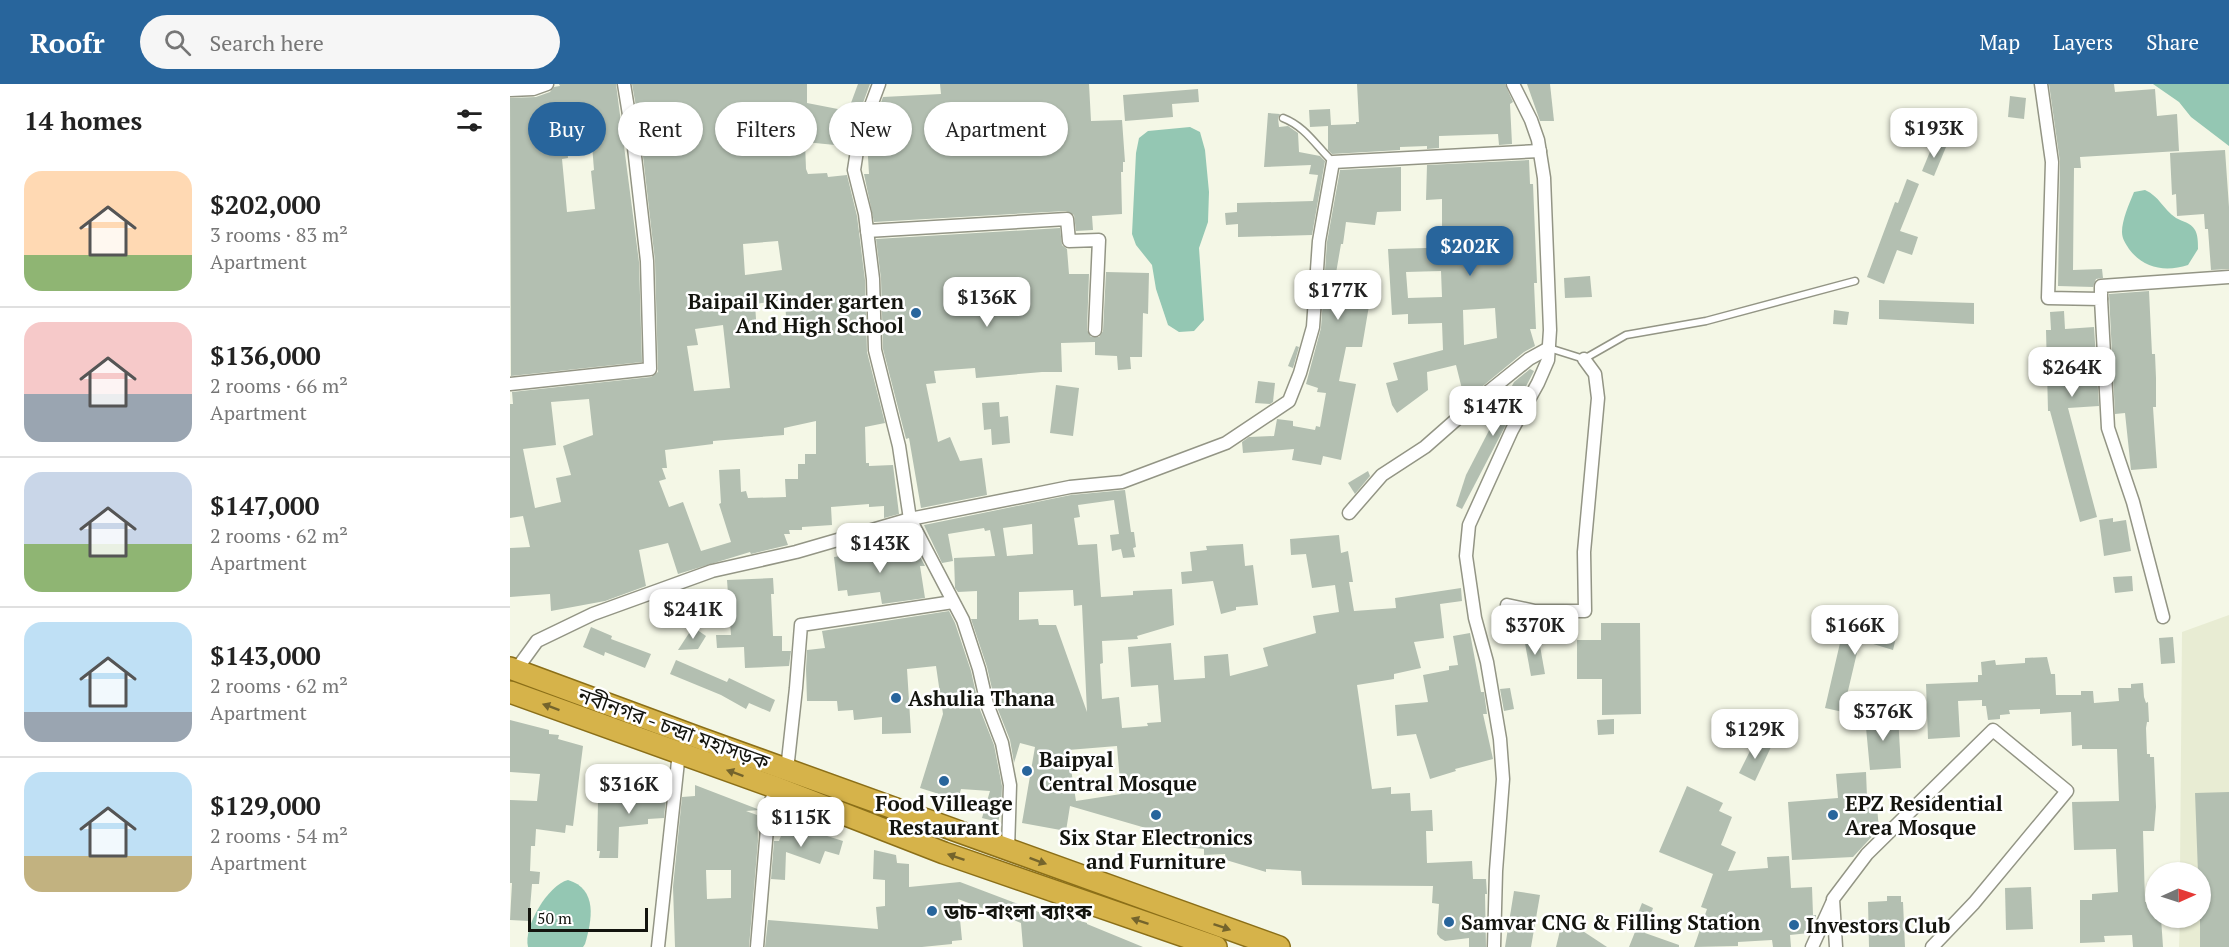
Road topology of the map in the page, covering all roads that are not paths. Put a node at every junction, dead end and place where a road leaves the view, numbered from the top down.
1 (547, 84) edge
2 (624, 84) edge
3 (879, 84) edge
4 (1513, 84) edge
5 (2041, 84) edge
6 (510, 90) edge
7 (1283, 118) dead end
8 (1540, 151) junction
9 (1334, 162) junction
10 (867, 231) junction
11 (2229, 277) edge
12 (1855, 281) dead end
13 (2101, 299) junction
14 (1095, 330) dead end
15 (1549, 348) junction
16 (1584, 359) junction
17 (510, 384) edge
18 (1349, 513) dead end
19 (910, 519) junction
20 (953, 602) junction
21 (1506, 605) dead end
22 (2163, 617) dead end
23 (513, 669) edge
24 (510, 692) edge
25 (679, 752) junction
26 (782, 779) junction
27 (1008, 850) junction
28 (1833, 899) junction
29 (658, 947) edge
30 (757, 947) edge
31 (1216, 947) edge
32 (1279, 947) edge
33 (1494, 947) edge
34 (1812, 947) edge
35 (1836, 947) edge
36 (1932, 947) edge

1 - 6 street
2 - 17 street
3 - 10 street
4 - 8 street
5 - 13 street
7 - 9 lane
8 - 9 street
8 - 15 street
9 - 19 street
10 - 14 street
10 - 19 street
11 - 13 street
12 - 16 lane
13 - 22 street
15 - 16 lane
15 - 18 street
15 - 33 street
16 - 21 street
19 - 20 street
19 - 23 street
20 - 26 street
20 - 27 street
23 - 26 highway, নবীনগর - চন্দ্রা মহাসড়ক
25 -> 24 highway, নবীনগর - চন্দ্রা মহাসড়ক
26 -> 25 highway, নবীনগর - চন্দ্রা মহাসড়ক
25 - 29 street
26 - 27 highway, নবীনগর - চন্দ্রা মহাসড়ক
26 - 30 street
31 -> 26 highway, নবীনগর - চন্দ্রা মহাসড়ক
27 -> 32 highway, নবীনগর - চন্দ্রা মহাসড়ক
28 - 34 street
28 - 35 street
28 - 36 street

